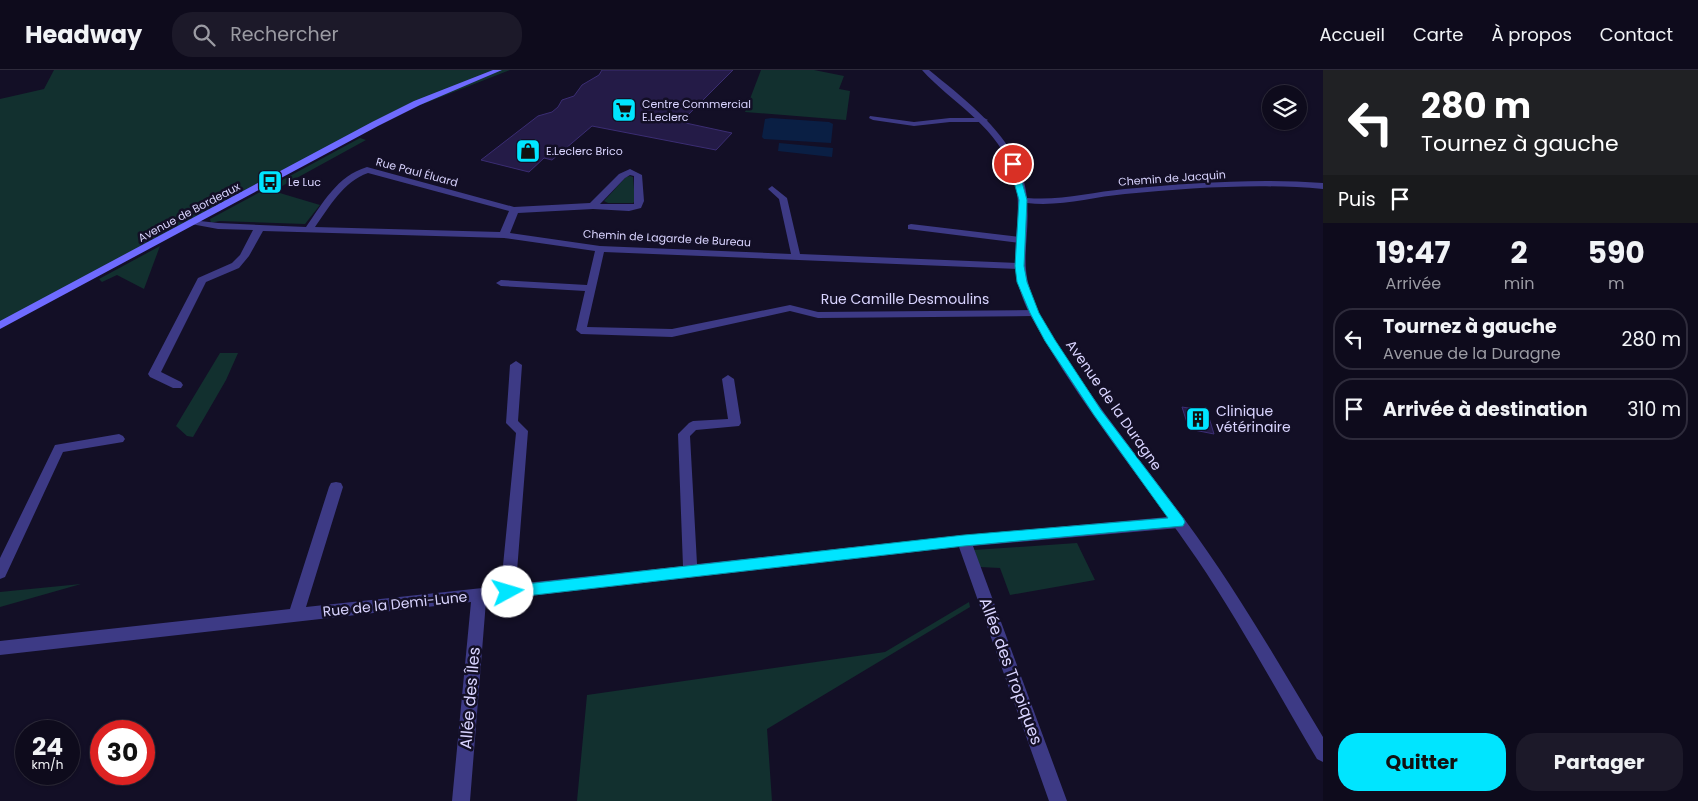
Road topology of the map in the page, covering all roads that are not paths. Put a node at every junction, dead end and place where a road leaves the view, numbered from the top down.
1 (499, 70) edge
2 (510, 70) edge
3 (924, 70) edge
4 (400, 113) junction
5 (873, 118) dead end
6 (984, 120) junction
7 (1323, 186) edge
8 (772, 190) dead end
9 (1023, 200) junction
10 (593, 206) junction
11 (514, 210) junction
12 (194, 222) junction
13 (260, 227) junction
14 (911, 227) dead end
15 (309, 230) junction
16 (504, 235) junction
17 (1020, 240) junction
18 (600, 250) junction
19 (796, 256) junction
20 (1019, 266) junction
21 (501, 283) dead end
22 (590, 288) junction
23 (1034, 313) junction
24 (0, 326) edge
25 (516, 364) dead end
26 (728, 379) dead end
27 (177, 385) dead end
28 (119, 439) dead end
29 (336, 487) dead end
30 (1179, 522) junction
31 (964, 540) junction
32 (690, 571) junction
33 (0, 573) edge
34 (508, 592) junction
35 (479, 595) junction
36 (296, 615) junction
37 (0, 648) edge
38 (1323, 753) edge
39 (461, 801) edge
40 (1058, 801) edge

1 - 4 main road, Avenue de Bordeaux
2 - 4 main road
3 - 6 street, Avenue de la Duragne
4 - 12 main road, Avenue de Bordeaux
5 - 6 street
6 - 9 street, Avenue de la Duragne
7 - 9 street, Chemin de Jacquin
8 - 19 street
9 - 17 street, Avenue de la Duragne
10 - 10 street, Rue Paul Éluard
10 - 11 street, Rue Paul Éluard
11 - 15 street, Rue Paul Éluard
11 - 16 street
12 - 13 street, Chemin de Lagarde de Bureau
12 - 24 main road, Avenue de Bordeaux
13 - 15 street, Chemin de Lagarde de Bureau
13 - 27 street
14 - 17 street
15 - 16 street, Chemin de Lagarde de Bureau
16 - 18 street, Chemin de Lagarde de Bureau
17 - 20 street, Avenue de la Duragne
18 - 19 street, Chemin de Lagarde de Bureau
18 - 22 street, Rue Camille Desmoulins
19 - 20 street, Chemin de Lagarde de Bureau
20 - 23 street, Avenue de la Duragne
21 - 22 street
22 - 23 street, Rue Camille Desmoulins
23 - 30 street, Avenue de la Duragne
25 - 34 street
26 - 32 street
28 - 33 street
29 - 36 street
30 - 31 street, Rue de la Demi-Lune
30 - 38 street, Avenue de la Duragne
31 - 32 street, Rue de la Demi-Lune
31 - 40 street, Allée des Tropiques
32 - 34 street, Rue de la Demi-Lune
34 - 35 street, Rue de la Demi-Lune
35 - 36 street, Rue de la Demi-Lune
35 - 39 street, Allée des Îles
36 - 37 street, Rue de la Demi-Lune

